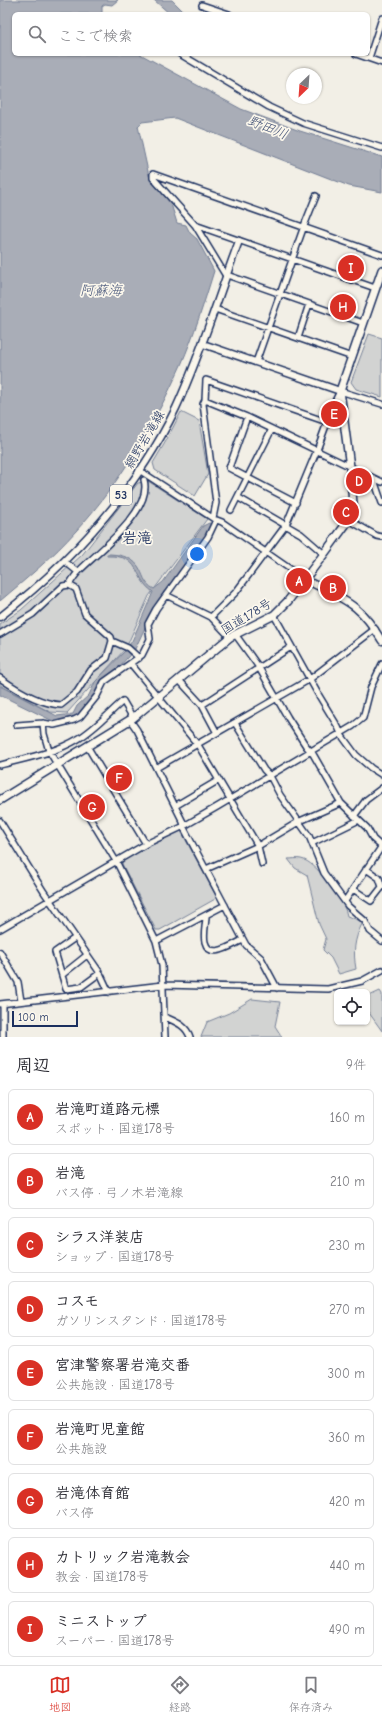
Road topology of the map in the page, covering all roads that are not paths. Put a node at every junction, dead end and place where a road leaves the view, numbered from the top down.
1 (202, 6) dead end
2 (222, 12) edge
3 (382, 20) edge
4 (370, 55) edge
5 (183, 56) edge
6 (362, 56) edge
7 (369, 58) joint
8 (382, 63) edge
9 (382, 148) edge
10 (316, 196) dead end
11 (195, 225) junction
12 (304, 226) junction
13 (239, 241) junction
14 (382, 255) edge
15 (293, 259) junction
16 (382, 270) edge
17 (226, 276) junction
18 (375, 288) junction
19 (280, 294) junction
20 (309, 304) junction
21 (215, 309) junction
22 (363, 323) junction
23 (268, 327) junction
24 (298, 338) junction
25 (203, 344) junction
26 (352, 356) junction
27 (256, 362) junction
28 (340, 391) junction
29 (204, 400) junction
30 (382, 404) edge
31 (247, 417) junction
32 (327, 422) junction
33 (272, 429) junction
34 (317, 450) junction
35 (350, 467) junction
36 (140, 470) junction
37 (249, 478) junction
38 (144, 480) dead end
39 (374, 480) junction
40 (382, 482) edge
41 (239, 498) junction
42 (296, 503) junction
43 (382, 503) edge
44 (232, 510) dead end
45 (214, 519) junction
46 (349, 520) junction
47 (286, 524) junction
48 (382, 536) edge
49 (266, 553) junction
50 (324, 554) junction
51 (68, 564) dead end
52 (78, 572) junction
53 (306, 580) junction
54 (69, 585) junction
55 (166, 595) junction
56 (274, 614) junction
57 (0, 617) edge
58 (211, 617) junction
59 (375, 629) junction
60 (0, 634) edge
61 (233, 636) junction
62 (112, 641) junction
63 (382, 641) edge
64 (291, 647) junction
65 (139, 658) junction
66 (131, 664) junction
67 (382, 664) edge
68 (258, 666) junction
69 (0, 678) edge
70 (310, 679) junction
71 (179, 680) junction
72 (159, 697) junction
73 (277, 698) junction
74 (202, 705) junction
75 (131, 719) junction
76 (43, 723) junction
77 (235, 723) junction
78 (17, 725) dead end
79 (217, 732) junction
80 (341, 734) junction
81 (198, 745) junction
82 (87, 746) junction
83 (49, 751) junction
84 (311, 752) junction
85 (0, 765) edge
86 (57, 765) junction
87 (156, 768) junction
88 (382, 775) edge
89 (270, 776) junction
90 (219, 780) junction
91 (382, 788) edge
92 (230, 799) junction
93 (0, 800) edge
94 (341, 803) junction
95 (175, 806) junction
96 (354, 816) junction
97 (359, 820) junction
98 (0, 821) edge
99 (300, 821) junction
100 (184, 826) junction
101 (312, 843) junction
102 (146, 844) junction
103 (258, 846) junction
104 (382, 847) edge
105 (116, 861) junction
106 (262, 864) dead end
107 (206, 869) junction
108 (366, 870) junction
109 (353, 889) junction
110 (49, 899) junction
111 (345, 901) junction
112 (226, 905) junction
113 (206, 916) junction
114 (0, 929) edge
115 (75, 938) junction
116 (243, 940) junction
117 (156, 941) junction
118 (382, 941) edge
119 (0, 952) edge
120 (87, 956) junction
121 (382, 970) edge
122 (100, 973) junction
123 (62, 975) junction
124 (163, 986) junction
125 (277, 988) junction
126 (109, 992) junction
127 (21, 1001) junction
128 (1, 1004) edge
129 (165, 1017) junction
130 (3, 1037) edge
131 (164, 1037) edge
132 (190, 1037) edge

1 - 2 street
3 - 4 street
5 - 9 street
6 - 7 street
7 - 8 street
10 - 12 street
11 - 12 street
11 - 13 street
11 - 17 street
12 - 14 street
12 - 15 street
13 - 15 street
13 - 17 main road, 網野岩滝線 / 53
15 - 18 street
15 - 19 street
16 - 18 highway, 国道178号
17 - 19 street
17 - 21 main road, 網野岩滝線 / 53
18 - 22 highway, 国道178号
19 - 20 street
19 - 23 street
20 - 22 street
20 - 24 street
21 - 23 street
21 - 25 main road, 網野岩滝線 / 53
22 - 26 highway, 国道178号
23 - 24 street
23 - 27 street
24 - 26 street
25 - 27 main road
25 - 36 main road, 網野岩滝線 / 53
26 - 28 highway, 国道178号
27 - 28 main road
28 - 30 street
28 - 32 street
28 - 35 highway, 国道178号
29 - 31 street
29 - 32 street
29 - 45 street
31 - 33 street
31 - 37 street
32 - 34 street
33 - 34 street
33 - 37 street
34 - 35 street
34 - 42 street
35 - 39 street
35 - 46 highway, 国道178号
36 - 45 street
36 - 57 main road, 網野岩滝線 / 53
37 - 41 street
37 - 42 street
38 - 52 street
39 - 40 street
39 - 43 street
41 - 44 street
41 - 47 street
42 - 47 street
45 - 49 street
45 - 55 street
46 - 48 street
46 - 50 highway, 国道178号
47 - 49 street
47 - 50 street
49 - 53 street
49 - 58 street
50 - 53 highway, 国道178号
51 - 52 street
52 - 54 street
53 - 56 highway, 国道178号
53 - 59 main road
54 - 60 street
54 - 62 street
55 - 58 street
55 - 65 street
56 - 61 highway, 国道178号
56 - 64 street
58 - 61 street
59 - 63 main road
59 - 70 street
61 - 68 street
61 - 71 highway, 国道178号
62 - 65 street
62 - 69 street
64 - 68 street
64 - 70 street
65 - 66 street
66 - 72 street
66 - 76 street
67 - 80 street
68 - 73 street
68 - 74 street
70 - 73 street
70 - 80 street
71 - 72 highway, 国道178号
71 - 74 street
72 - 75 highway, 国道178号
72 - 81 street
73 - 77 street
73 - 84 street
74 - 79 street
75 - 82 highway, 国道178号
75 - 83 street
75 - 87 street
76 - 78 street
76 - 83 street
77 - 79 street
77 - 89 street
79 - 81 street
80 - 84 street
80 - 88 street
81 - 87 street
81 - 90 street
82 - 86 highway, 国道178号
82 - 102 street
83 - 85 street
83 - 86 street
84 - 89 street
84 - 94 street
86 - 93 highway, 国道178号
86 - 105 street
87 - 95 street
89 - 92 street
89 - 99 street
90 - 92 street
90 - 95 street
91 - 96 street
92 - 100 street
92 - 103 street
94 - 96 street
94 - 99 street
95 - 100 street
96 - 97 street
97 - 101 street
97 - 104 street
98 - 110 street
99 - 101 street
99 - 103 street
100 - 102 street
100 - 107 street
101 - 111 street
102 - 105 street
103 - 106 street
103 - 107 street
104 - 108 street
105 - 110 street
105 - 117 street
107 - 112 street
108 - 109 street
108 - 109 street
109 - 111 street
110 - 114 street
110 - 115 street
111 - 118 street
112 - 113 street
112 - 116 street
113 - 116 street
113 - 117 street
115 - 120 street
115 - 123 street
116 - 125 street
117 - 124 street
119 - 127 street
120 - 122 street
120 - 123 street
121 - 125 street
122 - 123 street
122 - 126 street
124 - 125 street
124 - 126 street
124 - 129 street
126 - 127 street
127 - 128 street
128 - 130 street
129 - 131 street
129 - 132 street

